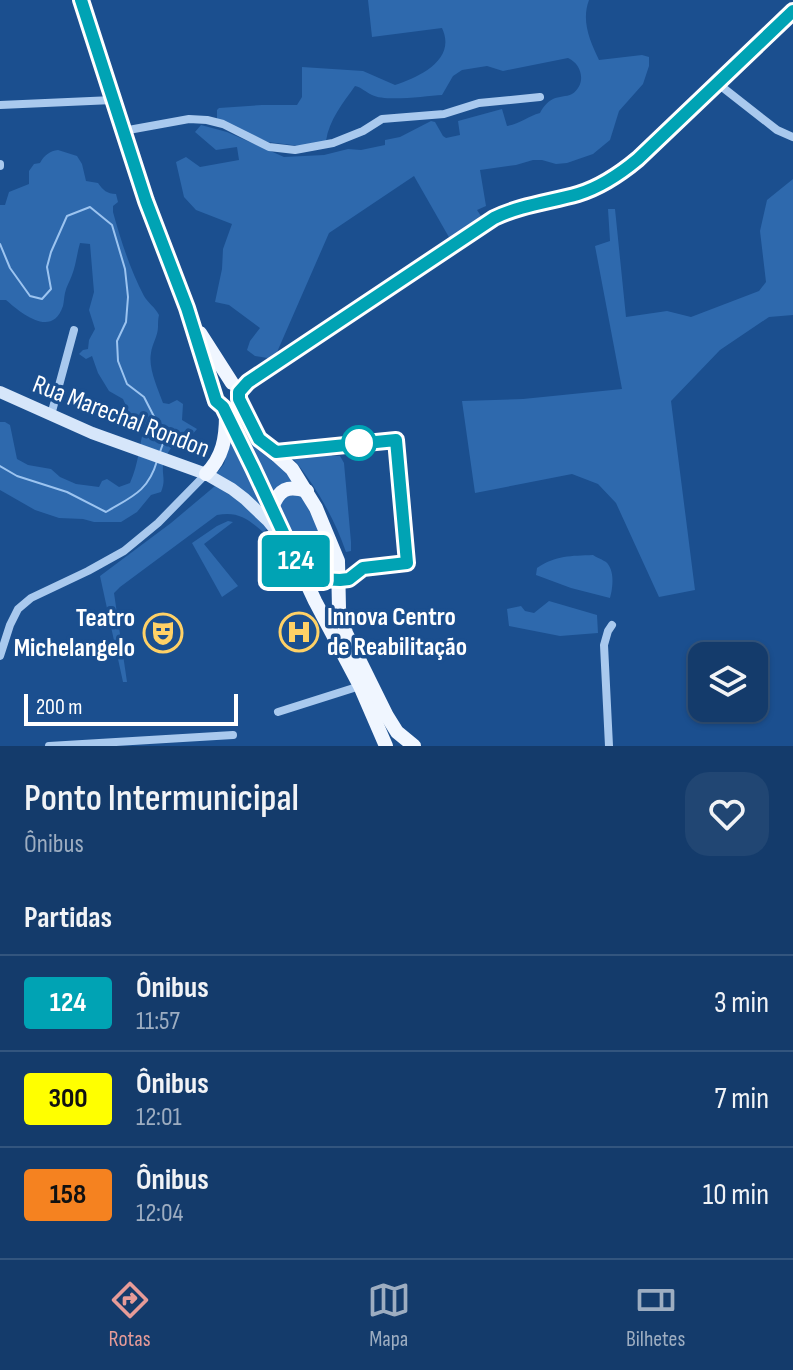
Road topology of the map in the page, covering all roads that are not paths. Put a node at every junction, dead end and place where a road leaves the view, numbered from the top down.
1 (81, 0) edge
2 (793, 11) edge
3 (717, 83) junction
4 (540, 97) dead end
5 (113, 100) junction
6 (0, 105) edge
7 (123, 131) junction
8 (793, 137) edge
9 (187, 308) junction
10 (74, 330) dead end
11 (239, 388) junction
12 (0, 392) edge
13 (214, 394) junction
14 (224, 411) junction
15 (51, 415) junction
16 (206, 474) junction
17 (307, 491) junction
18 (272, 508) junction
19 (292, 553) junction
20 (301, 571) junction
21 (340, 580) junction
22 (612, 625) dead end
23 (0, 656) edge
24 (360, 686) junction
25 (278, 712) dead end
26 (233, 735) dead end
27 (49, 746) edge
28 (386, 746) edge
29 (414, 746) edge
30 (609, 746) edge

1 - 5 main road
2 - 3 street
3 - 8 street
3 - 11 street
4 - 7 street
5 - 6 street
5 - 7 main road
7 - 9 main road
9 - 11 main road
9 - 13 main road
10 - 15 street
11 - 13 main road
11 - 14 main road
11 - 17 main road
12 - 15 street, Rua Marechal Rondon
13 - 14 main road
14 - 16 main road
14 - 18 main road
15 - 16 street, Rua Marechal Rondon
16 - 19 street, Rua Marechal Rondon
16 - 23 street
17 - 18 main road
17 - 21 main road
18 - 19 main road
19 - 20 main road
20 - 21 main road
20 - 24 main road
21 - 29 main road
22 - 30 street
24 - 25 street
24 - 28 main road
26 - 27 street

